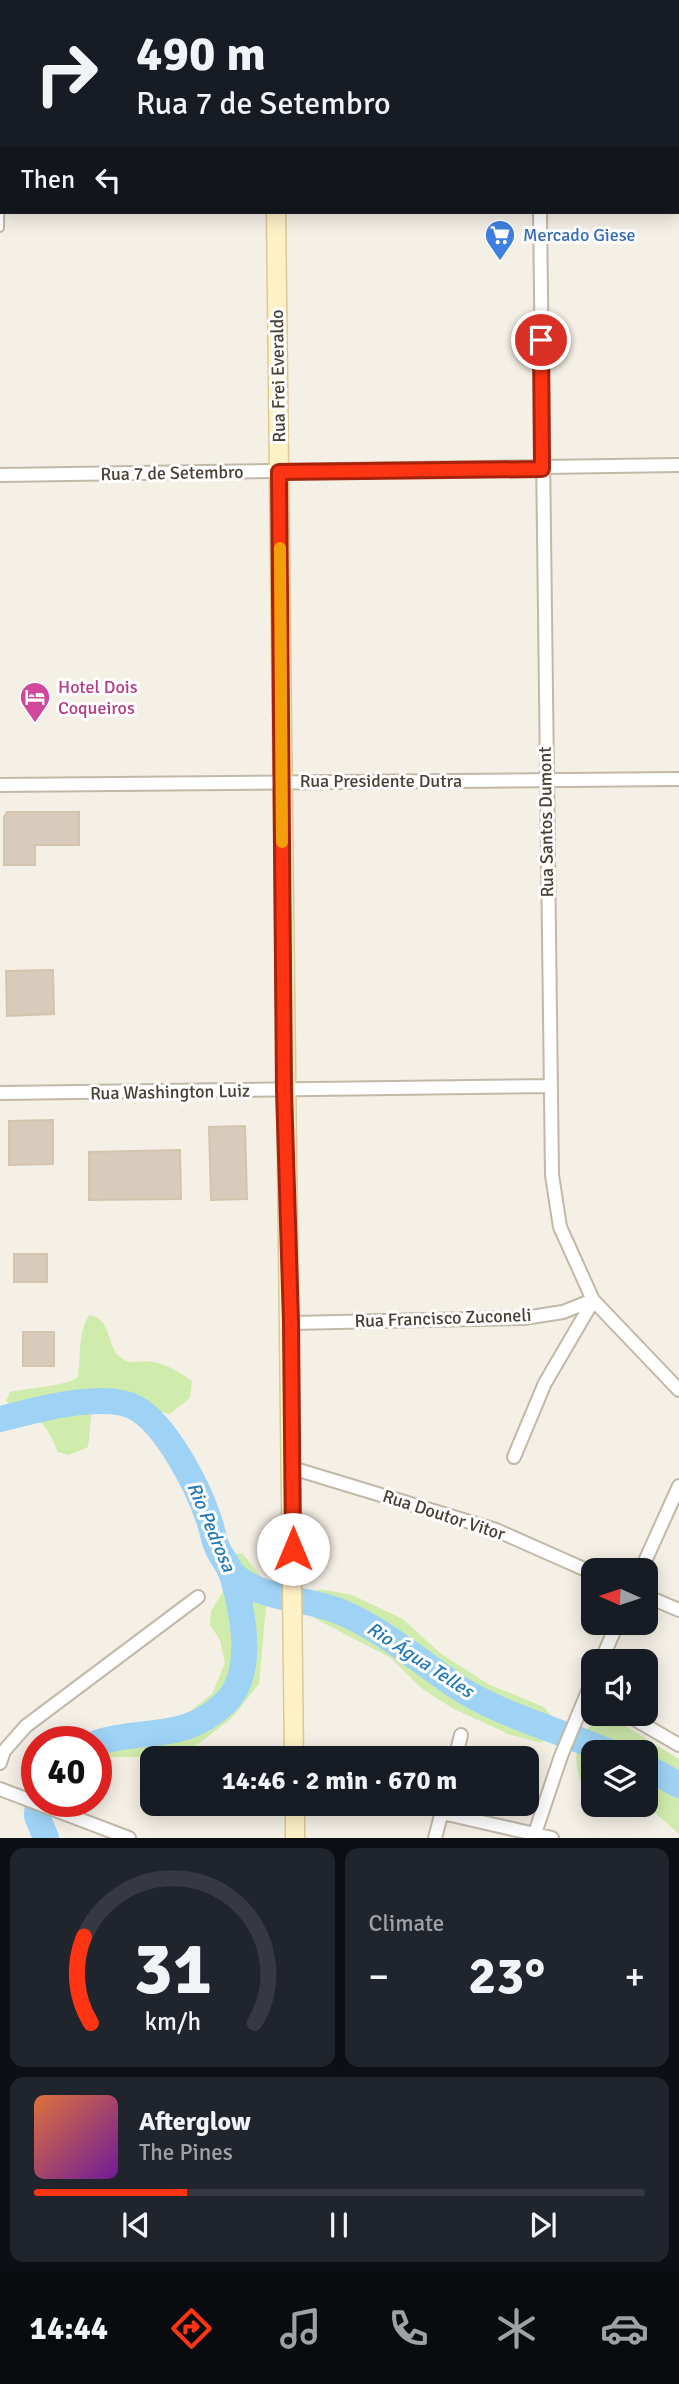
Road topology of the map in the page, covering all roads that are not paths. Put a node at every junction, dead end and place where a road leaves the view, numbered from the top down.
1 (276, 214) edge
2 (540, 214) edge
3 (679, 465) edge
4 (542, 469) junction
5 (279, 472) junction
6 (0, 475) edge
7 (679, 779) edge
8 (546, 780) junction
9 (281, 782) junction
10 (0, 785) edge
11 (550, 1086) junction
12 (284, 1090) junction
13 (0, 1093) edge
14 (593, 1300) junction
15 (291, 1322) junction
16 (679, 1390) edge
17 (514, 1457) dead end
18 (292, 1468) junction
19 (679, 1486) edge
20 (646, 1558) edge
21 (581, 1568) edge
22 (198, 1597) dead end
23 (658, 1601) edge
24 (679, 1610) edge
25 (581, 1710) edge
26 (646, 1726) edge
27 (461, 1735) dead end
28 (679, 1745) edge
29 (294, 1746) edge
30 (458, 1746) edge
31 (0, 1763) edge
32 (0, 1789) edge
33 (295, 1816) edge
34 (441, 1816) edge
35 (472, 1816) edge
36 (535, 1833) junction
37 (129, 1838) edge
38 (295, 1838) edge
39 (435, 1838) edge
40 (552, 1838) edge

1 - 5 street, Rua Frei Everaldo
2 - 4 street, Rua Santos Dumont
3 - 4 street, Rua 7 de Setembro
4 - 5 street, Rua 7 de Setembro
4 - 8 street, Rua Santos Dumont
5 - 6 street, Rua 7 de Setembro
5 - 9 street, Rua Frei Everaldo
7 - 8 street, Rua Presidente Dutra
8 - 9 street, Rua Presidente Dutra
8 - 11 street, Rua Santos Dumont
9 - 10 street, Rua Presidente Dutra
9 - 12 street, Rua Frei Everaldo
11 - 12 street, Rua Washington Luiz
11 - 14 street, Rua Santos Dumont
12 - 13 street, Rua Washington Luiz
12 - 15 street, Rua Frei Everaldo
14 - 15 street, Rua Francisco Zuconeli
14 - 16 street, Rua Santos Dumont
14 - 17 street
15 - 18 street, Rua Frei Everaldo
18 - 21 street, Rua Doutor Vitor
18 - 29 street, Rua Frei Everaldo
19 - 20 street
22 - 31 street
23 - 24 street
25 - 36 street
26 - 28 street
27 - 30 street
32 - 37 street
33 - 38 street
34 - 39 street
35 - 36 street
36 - 40 street

